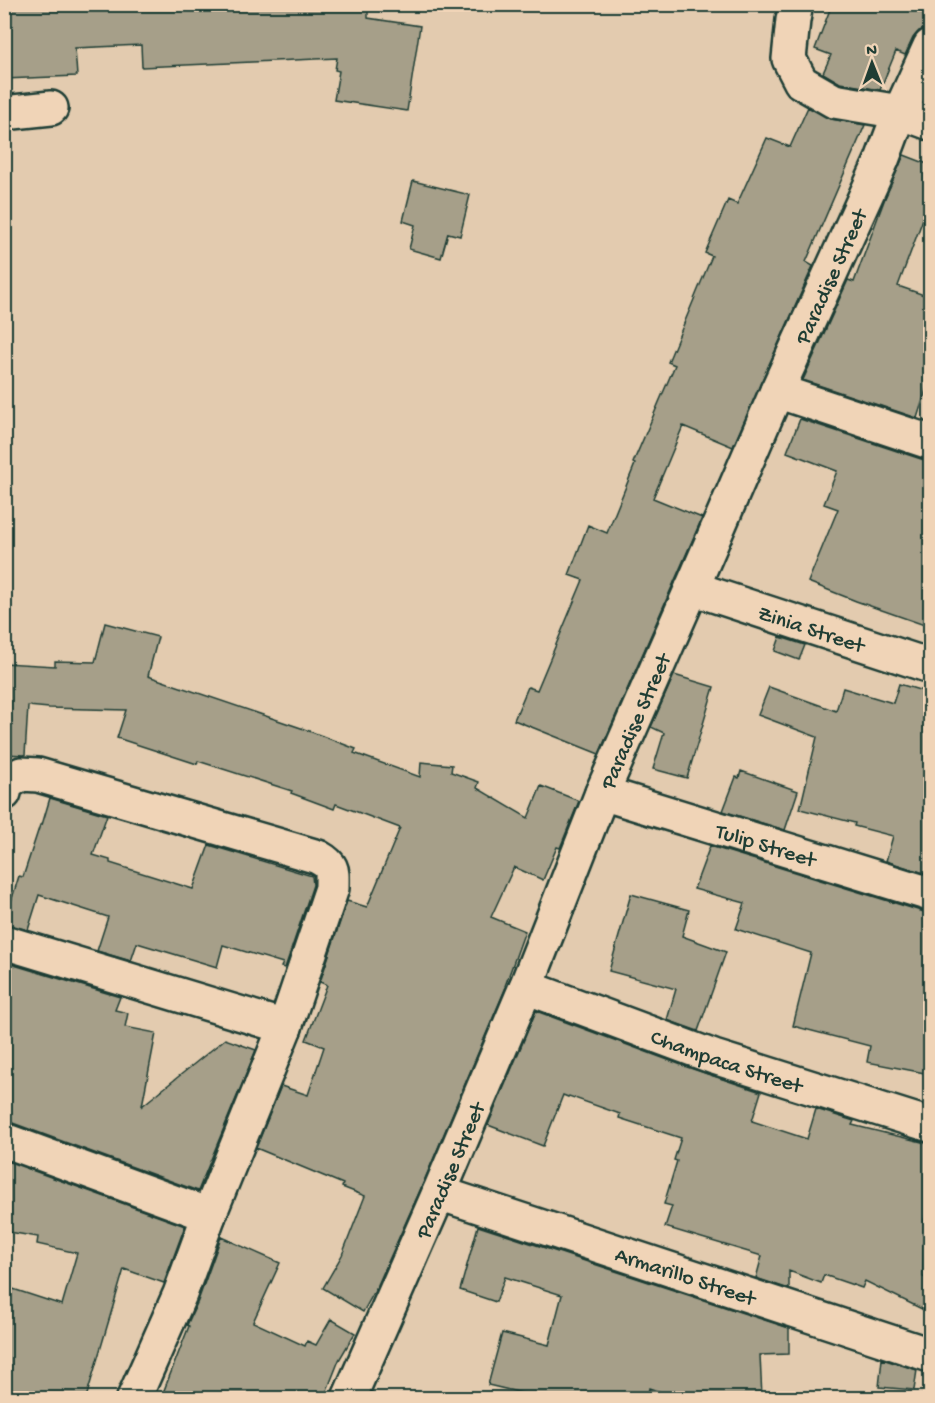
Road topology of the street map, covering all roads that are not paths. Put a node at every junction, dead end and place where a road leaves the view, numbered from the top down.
1 (796, 4) edge
2 (930, 46) edge
3 (51, 108) dead end
4 (900, 112) junction
5 (4, 113) edge
6 (930, 123) edge
7 (777, 391) junction
8 (930, 442) edge
9 (692, 588) junction
10 (930, 666) edge
11 (5, 788) edge
12 (602, 793) junction
13 (930, 894) edge
14 (4, 942) edge
15 (526, 987) junction
16 (285, 1026) junction
17 (930, 1125) edge
18 (4, 1140) edge
19 (439, 1193) junction
20 (209, 1215) junction
21 (930, 1355) edge
22 (134, 1398) edge
23 (350, 1398) edge

1 - 4 street
2 - 4 street, Paradise Street
3 - 5 street
4 - 6 street
4 - 7 street, Paradise Street
7 - 8 street
7 - 9 street, Paradise Street
9 - 10 street, Zinia Street
9 - 12 street, Paradise Street
11 - 16 street
12 - 13 street, Tulip Street
12 - 15 street, Paradise Street
14 - 16 street
15 - 17 street, Champaca Street
15 - 19 street, Paradise Street
16 - 20 street
18 - 20 street
19 - 21 street, Armarillo Street
19 - 23 street, Paradise Street
20 - 22 street

